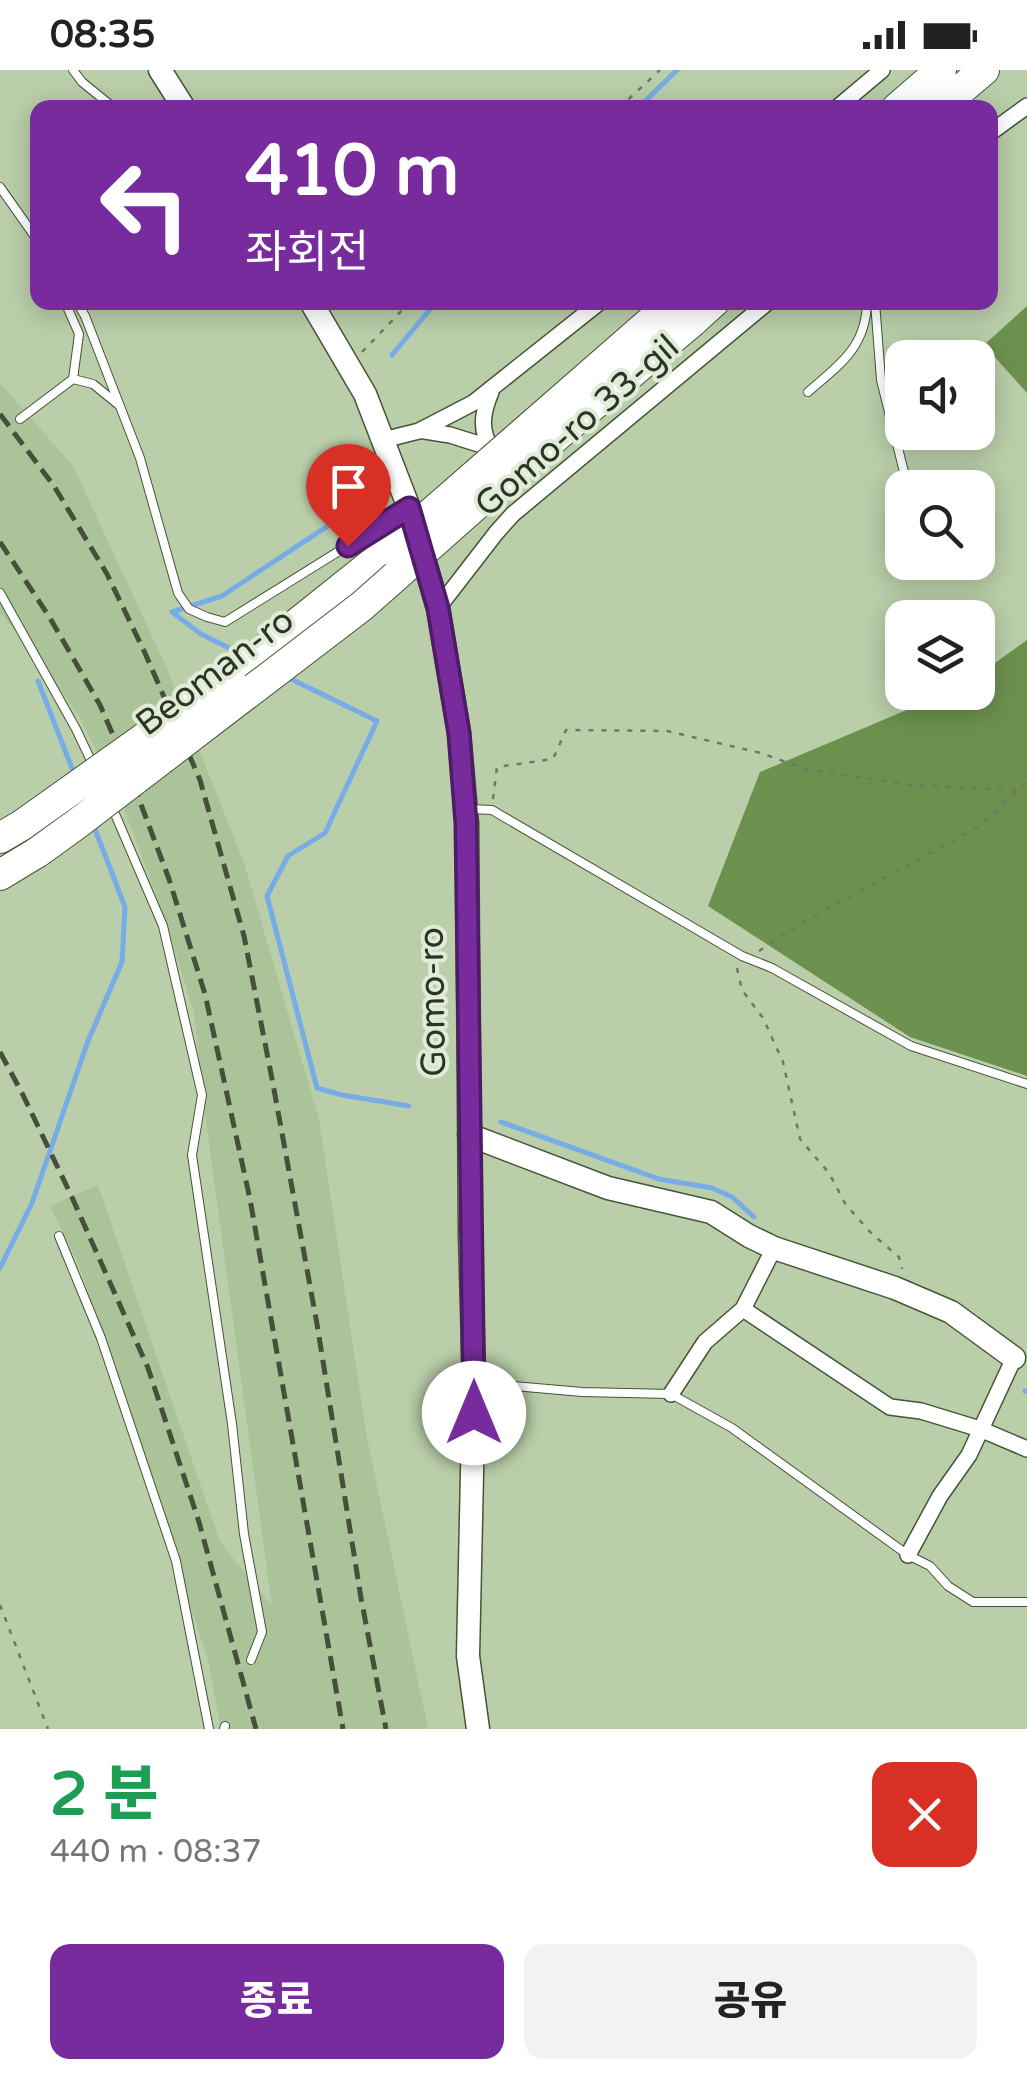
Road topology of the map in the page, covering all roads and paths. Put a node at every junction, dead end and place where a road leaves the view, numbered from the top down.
1 (72, 70) edge
2 (660, 70) edge
3 (882, 70) edge
4 (941, 70) edge
5 (984, 70) edge
6 (167, 73) edge
7 (104, 100) edge
8 (180, 100) edge
9 (628, 100) edge
10 (846, 100) edge
11 (906, 100) edge
12 (948, 100) edge
13 (1027, 106) edge
14 (998, 128) edge
15 (0, 187) edge
16 (30, 230) edge
17 (69, 310) edge
18 (82, 310) edge
19 (316, 310) edge
20 (402, 310) edge
21 (590, 310) edge
22 (692, 310) edge
23 (692, 310) edge
24 (758, 310) edge
25 (867, 310) edge
26 (876, 310) edge
27 (348, 366) junction
28 (73, 379) junction
29 (493, 388) junction
30 (808, 392) dead end
31 (121, 407) junction
32 (20, 419) dead end
33 (419, 431) junction
34 (382, 440) junction
35 (491, 448) junction
36 (571, 466) junction
37 (904, 470) edge
38 (409, 508) junction
39 (0, 592) edge
40 (438, 608) junction
41 (98, 778) dead end
42 (1017, 790) dead end
43 (106, 794) dead end
44 (466, 809) junction
45 (492, 810) junction
46 (11, 831) edge
47 (0, 876) edge
48 (1027, 1084) edge
49 (469, 1135) junction
50 (59, 1236) dead end
51 (774, 1248) junction
52 (743, 1309) junction
53 (1014, 1358) joint
54 (474, 1382) junction
55 (671, 1394) junction
56 (980, 1429) junction
57 (1027, 1449) edge
58 (908, 1555) junction
59 (1027, 1602) edge
60 (0, 1605) edge
61 (251, 1660) dead end
62 (48, 1729) edge
63 (209, 1729) edge
64 (478, 1729) edge

1 - 7 lane
2 - 9 path
3 - 10 street
4 - 11 highway
5 - 12 highway
6 - 8 main road
13 - 14 street
15 - 16 lane
17 - 28 lane
18 - 31 lane
19 - 27 main road, Gomo-ro
20 - 27 path
21 - 29 street
22 - 46 highway, Beoman-ro, bridge
23 - 47 highway, Beoman-ro, bridge
24 - 36 street, Gomo-ro 33-gil
25 - 30 lane
26 - 37 lane
27 - 34 main road, Gomo-ro
28 - 31 lane
28 - 32 lane
29 - 33 street
29 - 35 street
31 - 38 lane
33 - 34 street
33 - 35 street
34 - 38 main road, Gomo-ro
35 - 36 street
36 - 40 street, Gomo-ro 33-gil
38 - 40 main road, Gomo-ro
39 - 41 lane
40 - 44 main road, Gomo-ro
42 - 45 path
43 - 61 lane
44 - 45 lane
44 - 49 main road, Gomo-ro
45 - 48 lane
49 - 51 main road
49 - 54 main road, Gomo-ro
50 - 63 lane
51 - 52 street
51 - 53 main road
52 - 55 street
52 - 56 street
53 - 56 street
54 - 55 lane
54 - 64 main road, Gomo-ro
55 - 58 lane
56 - 57 street
56 - 58 street
58 - 59 lane
60 - 62 path

